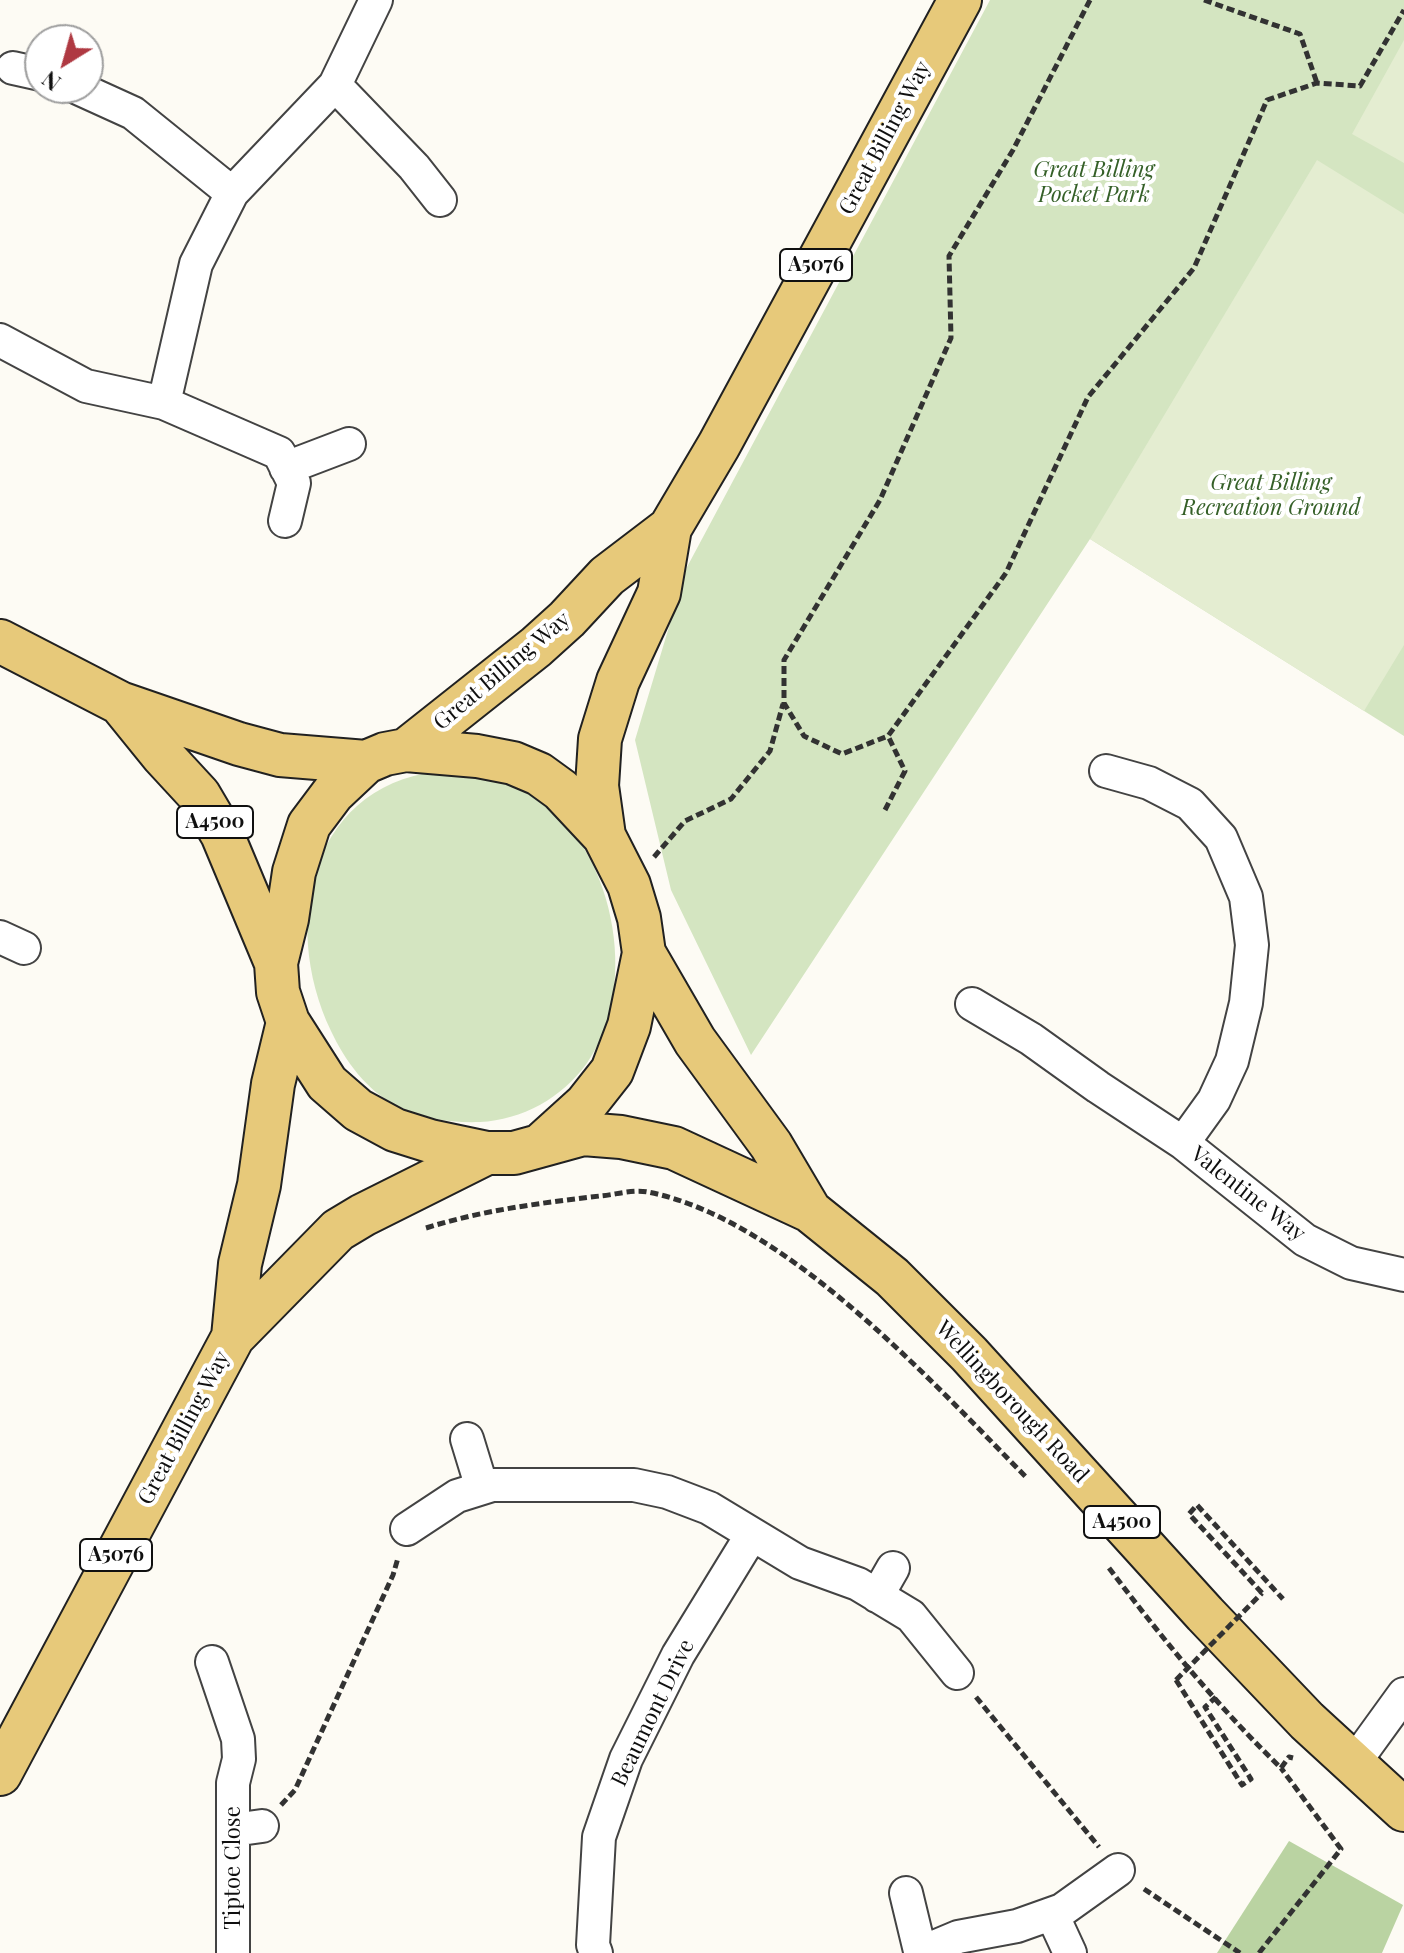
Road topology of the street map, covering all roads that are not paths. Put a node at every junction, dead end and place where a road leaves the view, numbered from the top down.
1 (376, 0) edge
2 (960, 0) edge
3 (335, 85) junction
4 (104, 100) edge
5 (232, 193) junction
6 (440, 200) dead end
7 (0, 340) edge
8 (164, 403) junction
9 (349, 444) dead end
10 (286, 468) junction
11 (285, 521) dead end
12 (670, 528) junction
13 (0, 641) edge
14 (120, 703) junction
15 (406, 750) junction
16 (366, 762) junction
17 (1106, 771) dead end
18 (604, 836) junction
19 (644, 953) junction
20 (276, 963) junction
21 (972, 1004) dead end
22 (288, 1022) junction
23 (1183, 1143) junction
24 (540, 1145) junction
25 (487, 1153) junction
26 (810, 1211) junction
27 (1404, 1275) edge
28 (233, 1337) junction
29 (467, 1439) dead end
30 (482, 1488) junction
31 (407, 1529) road end
32 (751, 1536) junction
33 (212, 1662) dead end
34 (957, 1673) road end
35 (1404, 1694) edge
36 (1354, 1763) junction
37 (0, 1774) edge
38 (1404, 1810) edge
39 (1118, 1870) road end
40 (906, 1893) dead end
41 (1052, 1914) junction
42 (920, 1952) edge
43 (233, 1953) edge
44 (596, 1953) edge
45 (1070, 1953) edge

1 - 3 street
2 - 12 main road, Great Billing Way / A5076
3 - 5 street
3 - 6 street
4 - 5 street
5 - 8 street
7 - 8 street
8 - 10 street
9 - 10 street
10 - 11 street
12 - 15 main road, Great Billing Way / A5076
12 - 18 main road, Great Billing Way / A5076
13 - 14 main road, A4500
14 - 16 main road, A4500
14 - 20 main road, A4500
15 - 16 main road
15 - 18 main road
16 - 20 main road
17 - 23 street, Valentine Way
18 - 19 main road
19 - 24 main road
19 - 26 main road, Wellingborough Road / A4500
20 - 22 main road
21 - 23 street, Valentine Way
22 - 25 main road
22 - 28 main road, Great Billing Way / A5076
23 - 27 street, Valentine Way
24 - 25 main road, Wellingborough Road
24 - 26 main road, Wellingborough Road / A4500
25 - 28 main road, Great Billing Way / A5076
26 - 36 main road, Wellingborough Road / A4500
28 - 37 main road, Great Billing Way / A5076
29 - 30 street
30 - 31 street
30 - 32 street
32 - 34 street
32 - 44 street, Beaumont Drive
33 - 43 street, Tiptoe Close
35 - 36 street
36 - 38 main road, Wellingborough Road / A4500
39 - 41 street
40 - 42 street
41 - 42 street
41 - 45 street

